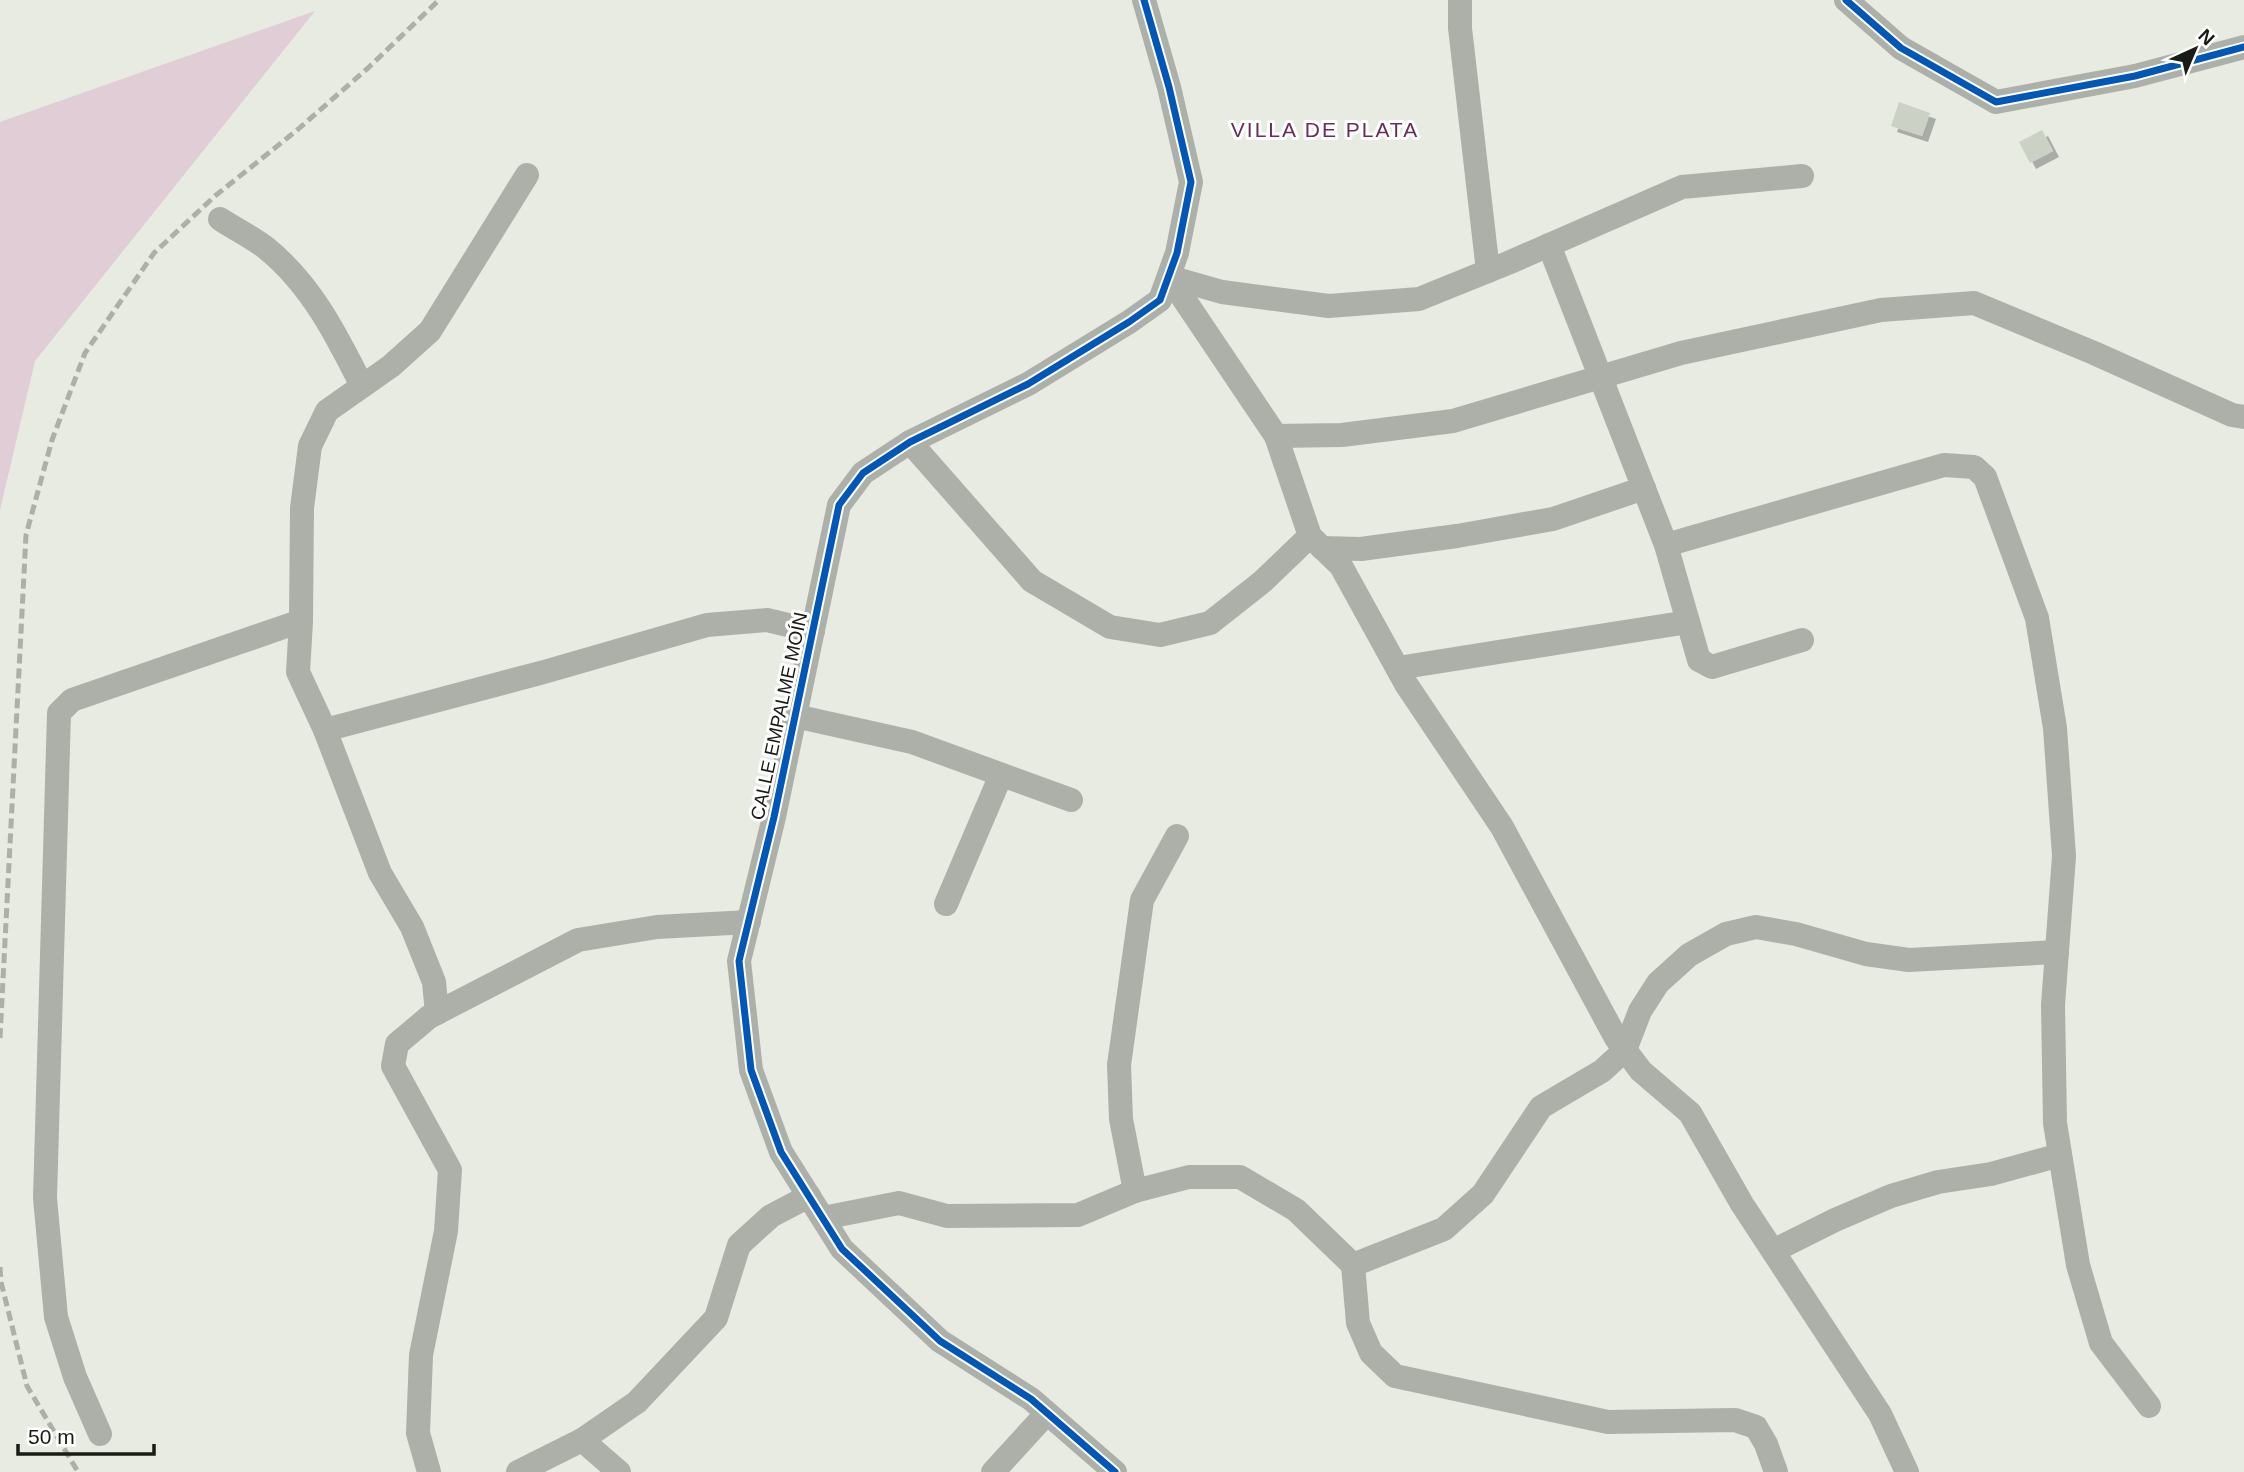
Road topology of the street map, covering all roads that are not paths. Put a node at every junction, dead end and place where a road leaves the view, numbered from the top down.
1 (1144, 0) edge
2 (1460, 0) edge
3 (1846, 0) edge
4 (2244, 47) edge
5 (527, 175) dead end
6 (1802, 176) dead end
7 (220, 219) dead end
8 (1549, 245) junction
9 (1488, 271) junction
10 (1169, 276) junction
11 (1601, 378) junction
12 (362, 387) junction
13 (2244, 417) edge
14 (1276, 436) junction
15 (910, 442) junction
16 (1644, 488) junction
17 (1316, 542) junction
18 (1666, 545) junction
19 (301, 621) junction
20 (1688, 622) junction
21 (813, 631) junction
22 (1802, 640) dead end
23 (1398, 668) junction
24 (795, 716) junction
25 (325, 730) junction
26 (1001, 775) junction
27 (1071, 800) dead end
28 (1177, 836) dead end
29 (946, 904) dead end
30 (749, 922) junction
31 (2057, 953) junction
32 (437, 1013) junction
33 (1625, 1049) junction
34 (2060, 1155) junction
35 (1135, 1191) junction
36 (809, 1196) junction
37 (823, 1218) junction
38 (1773, 1251) junction
39 (1353, 1265) junction
40 (2149, 1406) dead end
41 (1046, 1413) junction
42 (100, 1434) dead end
43 (582, 1440) junction
44 (429, 1472) edge
45 (518, 1472) edge
46 (619, 1472) edge
47 (993, 1472) edge
48 (1115, 1472) edge
49 (1776, 1472) edge
50 (1907, 1472) edge

1 - 10 street, CALLE EMPALME MOÍN
2 - 9 street
3 - 4 street
5 - 12 street
6 - 8 street
7 - 12 street
8 - 9 street
8 - 11 street
9 - 10 street
10 - 14 street
10 - 15 street, CALLE EMPALME MOÍN
11 - 13 street
11 - 14 street
11 - 16 street
12 - 19 street
14 - 17 street
15 - 17 street
15 - 21 street, CALLE EMPALME MOÍN
16 - 17 street
16 - 18 street
17 - 23 street
18 - 20 street
18 - 31 street
19 - 25 street
19 - 42 street
20 - 22 street
20 - 23 street
21 - 24 street, CALLE EMPALME MOÍN
21 - 25 street
23 - 33 street
24 - 26 street
24 - 30 street, CALLE EMPALME MOÍN
25 - 32 street
26 - 27 street
26 - 29 street
28 - 35 street
30 - 32 street
30 - 36 street, CALLE EMPALME MOÍN
31 - 33 street
31 - 34 street
32 - 44 street
33 - 38 street
33 - 39 street
34 - 38 street
34 - 40 street
35 - 37 street
35 - 39 street
36 - 37 street, CALLE EMPALME MOÍN
36 - 43 street
37 - 41 street, CALLE EMPALME MOÍN
38 - 50 street
39 - 49 street
41 - 47 street
41 - 48 street, CALLE EMPALME MOÍN
43 - 45 street
43 - 46 street

